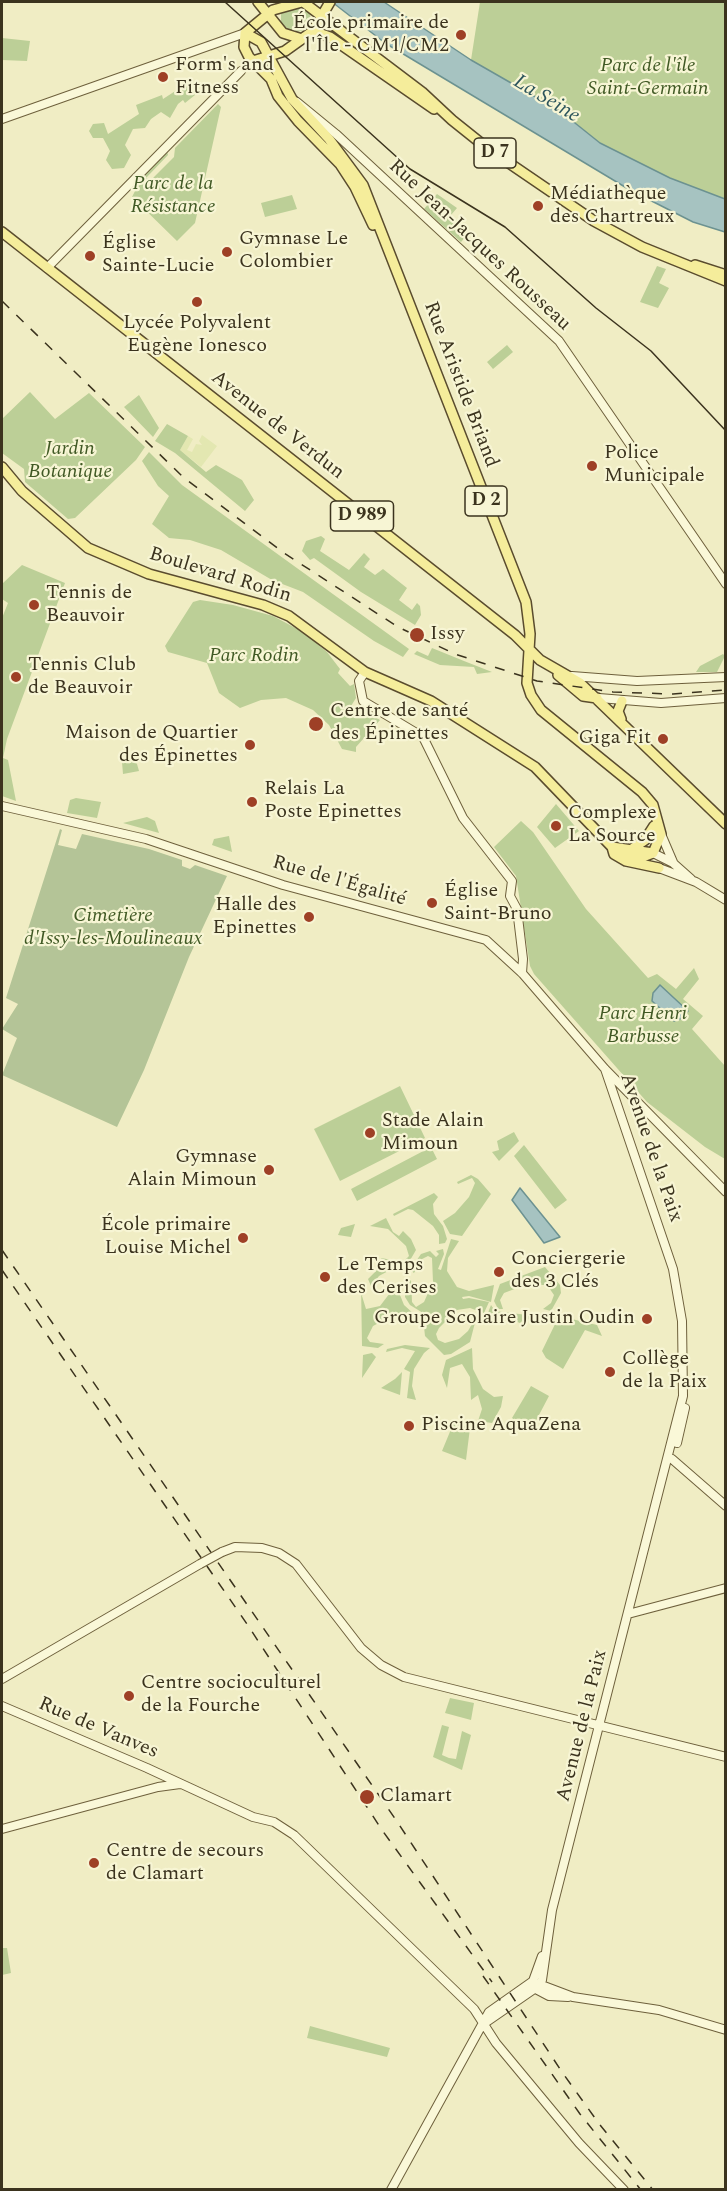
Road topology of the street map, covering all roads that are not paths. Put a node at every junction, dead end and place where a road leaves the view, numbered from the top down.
1 (258, 2) edge
2 (303, 2) edge
3 (327, 4) edge
4 (268, 14) junction
5 (321, 16) junction
6 (313, 31) junction
7 (245, 33) junction
8 (302, 39) junction
9 (270, 56) junction
10 (251, 62) junction
11 (241, 71) dead end
12 (292, 99) junction
13 (2, 119) edge
14 (452, 120) junction
15 (2, 232) edge
16 (383, 239) junction
17 (667, 257) junction
18 (47, 268) junction
19 (726, 275) edge
20 (726, 281) edge
21 (2, 459) edge
22 (2, 468) edge
23 (102, 554) junction
24 (726, 584) edge
25 (530, 647) junction
26 (529, 664) junction
27 (365, 672) junction
28 (551, 672) junction
29 (566, 674) junction
30 (726, 677) edge
31 (599, 698) junction
32 (726, 698) edge
33 (622, 701) junction
34 (623, 724) junction
35 (2, 806) edge
36 (655, 808) junction
37 (726, 824) edge
38 (654, 826) junction
39 (661, 834) junction
40 (632, 849) junction
41 (615, 851) junction
42 (653, 853) junction
43 (674, 863) junction
44 (658, 868) junction
45 (681, 871) junction
46 (696, 882) junction
47 (726, 900) edge
48 (522, 973) junction
49 (605, 1069) junction
50 (726, 1192) edge
51 (672, 1459) junction
52 (726, 1506) edge
53 (656, 1510) junction
54 (726, 1588) edge
55 (322, 1595) junction
56 (628, 1614) junction
57 (2, 1678) edge
58 (425, 1683) junction
59 (2, 1706) edge
60 (601, 1725) junction
61 (726, 1757) edge
62 (182, 1784) junction
63 (2, 1829) edge
64 (534, 1985) junction
65 (484, 2023) junction
66 (726, 2030) edge
67 (391, 2190) edge
68 (624, 2190) edge

1 - 4 main road
2 - 4 main road
2 - 5 main road
3 - 5 main road
4 - 7 main road
4 - 8 main road
5 - 6 main road
5 - 14 main road, D 7
6 - 8 main road
6 - 14 main road, D 7
7 - 9 main road, Rue Aristide Briand
7 - 10 main road
7 - 13 main road
8 - 9 main road
9 - 10 main road
9 - 12 main road, Rue Aristide Briand / D 2
10 - 16 main road, Rue Aristide Briand / D 2
11 - 18 main road
12 - 16 main road, Rue Aristide Briand / D 2
12 - 24 main road, Rue Jean-Jacques Rousseau
14 - 17 main road, D 7
15 - 18 main road, Avenue de Verdun / D 989
16 - 25 main road, Rue Aristide Briand / D 2
17 - 19 main road, D 7
17 - 20 main road, D 7
18 - 25 main road, Avenue de Verdun / D 989
21 - 23 main road, Boulevard Rodin
22 - 23 main road, Boulevard Rodin
23 - 27 main road, Boulevard Rodin
25 - 26 main road, D 2
25 - 28 main road, D 989
25 - 29 main road, D 989
26 - 28 main road
26 - 36 main road, D 2
27 - 41 main road, Boulevard Rodin
27 - 48 main road
28 - 31 main road, D 989
29 - 30 main road
29 - 31 main road, D 989
31 - 33 main road
31 - 34 main road, D 989
32 - 33 main road
33 - 34 main road
34 - 37 main road, D 989
35 - 48 main road, Rue de l'Égalité
36 - 38 main road
36 - 39 main road, D 2
38 - 40 main road
38 - 42 main road
39 - 42 main road
39 - 43 main road
40 - 41 main road
40 - 42 main road
41 - 42 main road
41 - 44 main road
42 - 43 main road
42 - 44 main road
43 - 45 main road
44 - 45 main road
44 - 46 main road
45 - 46 main road
46 - 47 main road
48 - 49 main road, Rue de l'Égalité
49 - 50 main road, Rue de l'Égalité
49 - 51 main road, Avenue de la Paix
49 - 53 main road, Avenue de la Paix
51 - 52 main road
51 - 53 main road, Avenue de la Paix
53 - 56 main road, Avenue de la Paix
54 - 56 main road
55 - 57 main road, bridge
55 - 58 main road
55 - 58 main road
56 - 60 main road, Avenue de la Paix
58 - 60 main road
59 - 62 main road, Rue de Vanves
60 - 61 main road
60 - 64 main road, Avenue de la Paix
62 - 63 main road
62 - 65 main road, Rue de Vanves
64 - 65 main road
64 - 66 main road
65 - 67 main road
65 - 68 main road, Rue de Vanves

